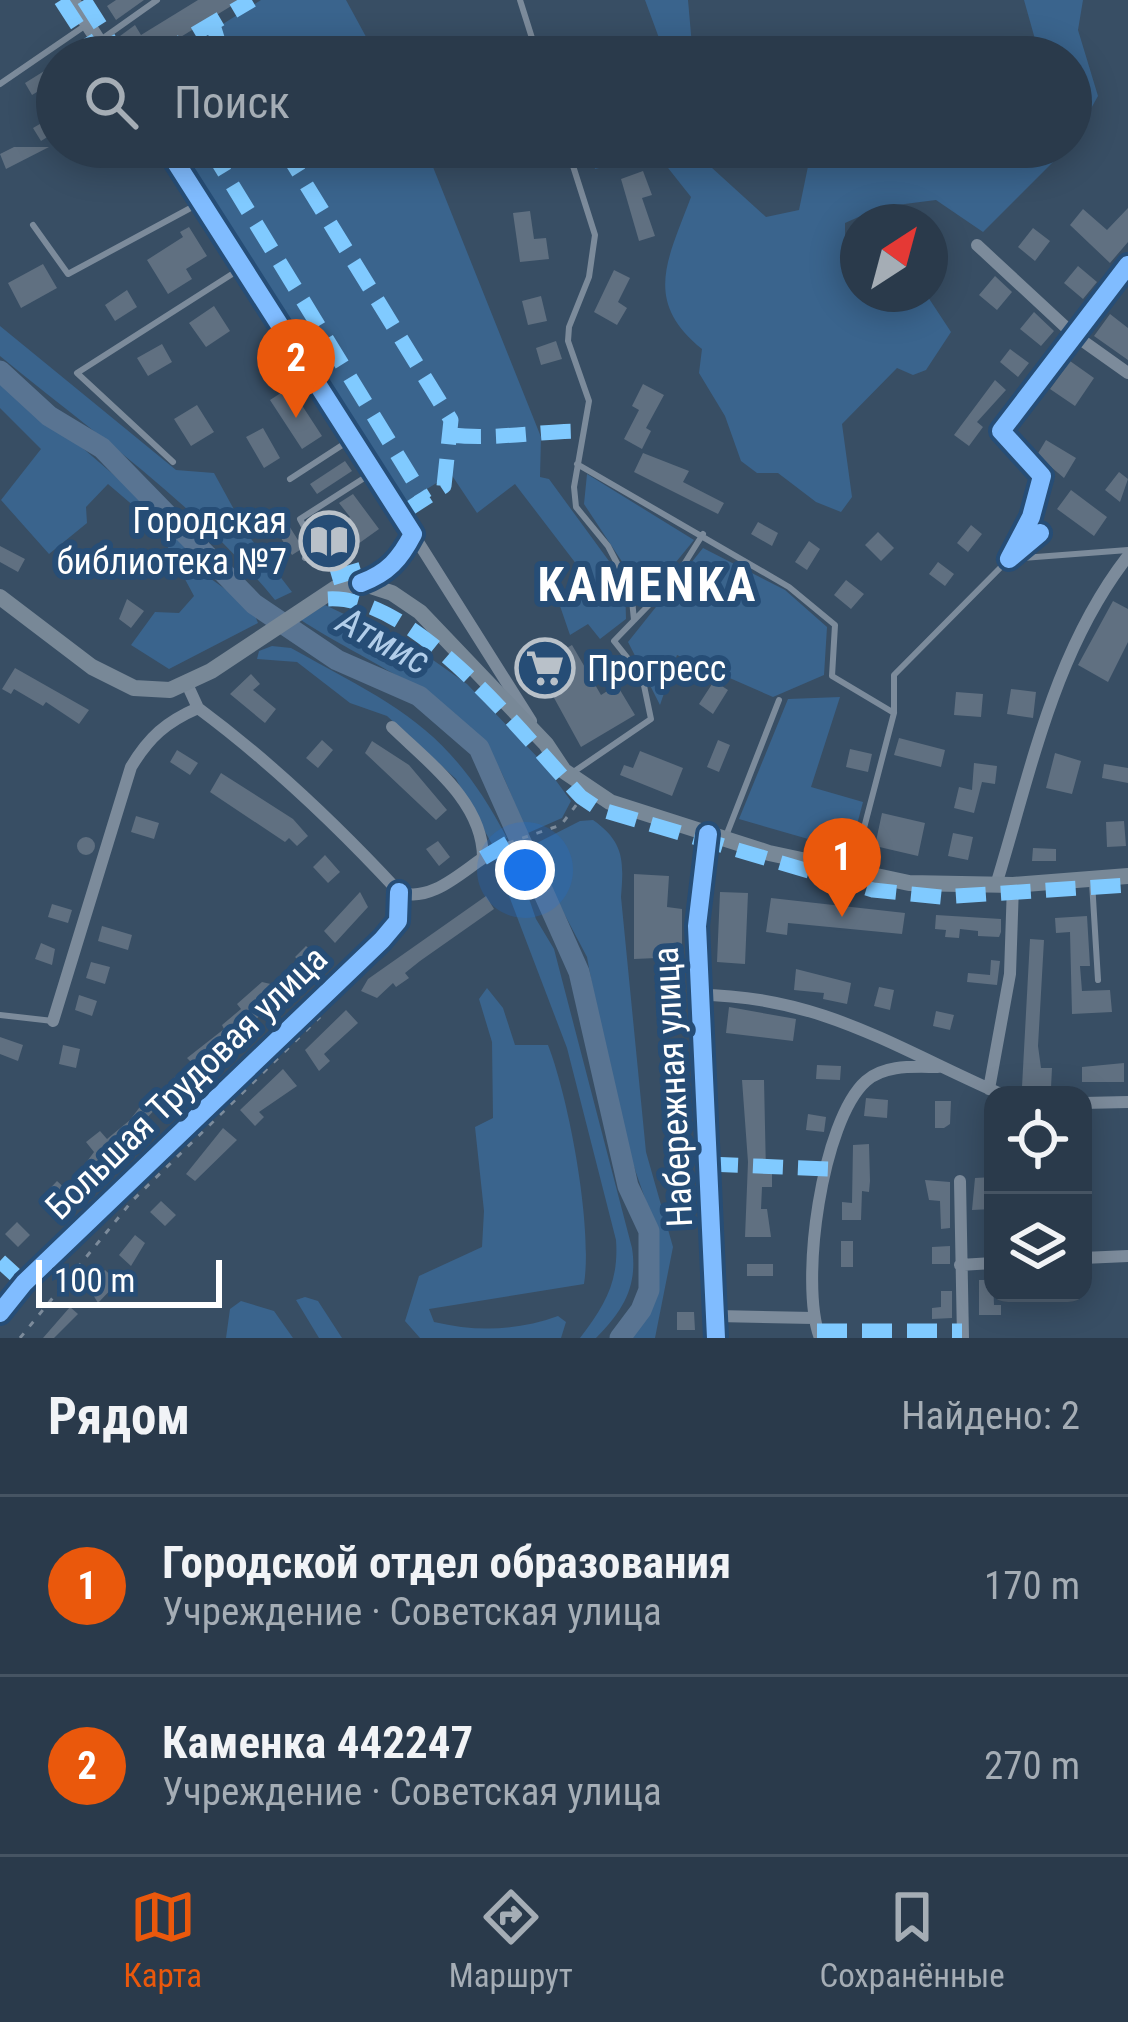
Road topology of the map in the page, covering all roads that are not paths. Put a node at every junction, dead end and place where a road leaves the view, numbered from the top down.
1 (72, 0) edge
2 (157, 0) edge
3 (520, 0) edge
4 (88, 24) junction
5 (70, 36) edge
6 (95, 36) edge
7 (107, 36) edge
8 (531, 36) edge
9 (36, 59) edge
10 (0, 84) edge
11 (179, 168) edge
12 (574, 168) edge
13 (201, 202) junction
14 (33, 225) dead end
15 (977, 245) dead end
16 (1128, 266) edge
17 (242, 267) junction
18 (1073, 334) junction
19 (1128, 373) edge
20 (353, 438) junction
21 (173, 462) dead end
22 (577, 464) junction
23 (375, 472) junction
24 (290, 479) dead end
25 (1040, 533) dead end
26 (413, 534) junction
27 (703, 534) junction
28 (1128, 553) edge
29 (305, 558) dead end
30 (1009, 559) junction
31 (361, 583) junction
32 (0, 597) edge
33 (634, 620) junction
34 (187, 684) junction
35 (779, 700) dead end
36 (198, 708) junction
37 (894, 712) junction
38 (392, 728) dead end
39 (546, 744) junction
40 (569, 775) junction
41 (716, 837) junction
42 (852, 873) junction
43 (1128, 876) edge
44 (1092, 879) junction
45 (1005, 885) junction
46 (398, 892) junction
47 (1098, 980) dead end
48 (698, 995) junction
49 (0, 1015) edge
50 (53, 1021) joint
51 (938, 1067) junction
52 (990, 1086) edge
53 (984, 1087) edge
54 (1092, 1102) edge
55 (1128, 1102) edge
56 (960, 1181) dead end
57 (1128, 1256) edge
58 (1092, 1258) edge
59 (984, 1263) edge
60 (960, 1264) junction
61 (0, 1313) edge
62 (717, 1316) junction
63 (813, 1318) junction
64 (716, 1338) edge
65 (820, 1338) edge
66 (962, 1338) edge

1 - 4 street
2 - 7 lane
3 - 8 lane
4 - 5 lane
4 - 6 street
9 - 10 lane
11 - 13 street
12 - 22 lane
13 - 14 lane
13 - 17 street
15 - 18 street
16 - 18 street
17 - 20 street
17 - 21 lane
18 - 19 street
18 - 30 street
20 - 23 street
20 - 24 lane
22 - 27 lane
22 - 33 lane
23 - 26 street
23 - 29 lane
25 - 30 street
26 - 31 street
26 - 39 street
27 - 33 lane
27 - 37 lane
28 - 30 lane
28 - 45 street
30 - 37 lane
31 - 34 main road
31 - 39 main road
32 - 34 main road
33 - 40 lane
34 - 36 street
35 - 41 lane
36 - 46 street
36 - 50 street
37 - 42 lane
38 - 46 street
39 - 40 main road
40 - 41 main road
41 - 42 main road
41 - 48 street, Набережная улица
42 - 45 main road
43 - 44 main road
44 - 45 main road
44 - 47 lane
45 - 52 street
46 - 61 street, Большая Трудовая улица
48 - 51 street
48 - 62 street, Набережная улица
49 - 50 lane
51 - 53 street
51 - 63 street
54 - 55 street
56 - 60 street
57 - 58 street
59 - 60 street
60 - 66 street
62 - 63 street
62 - 64 street, Набережная улица
63 - 65 street

